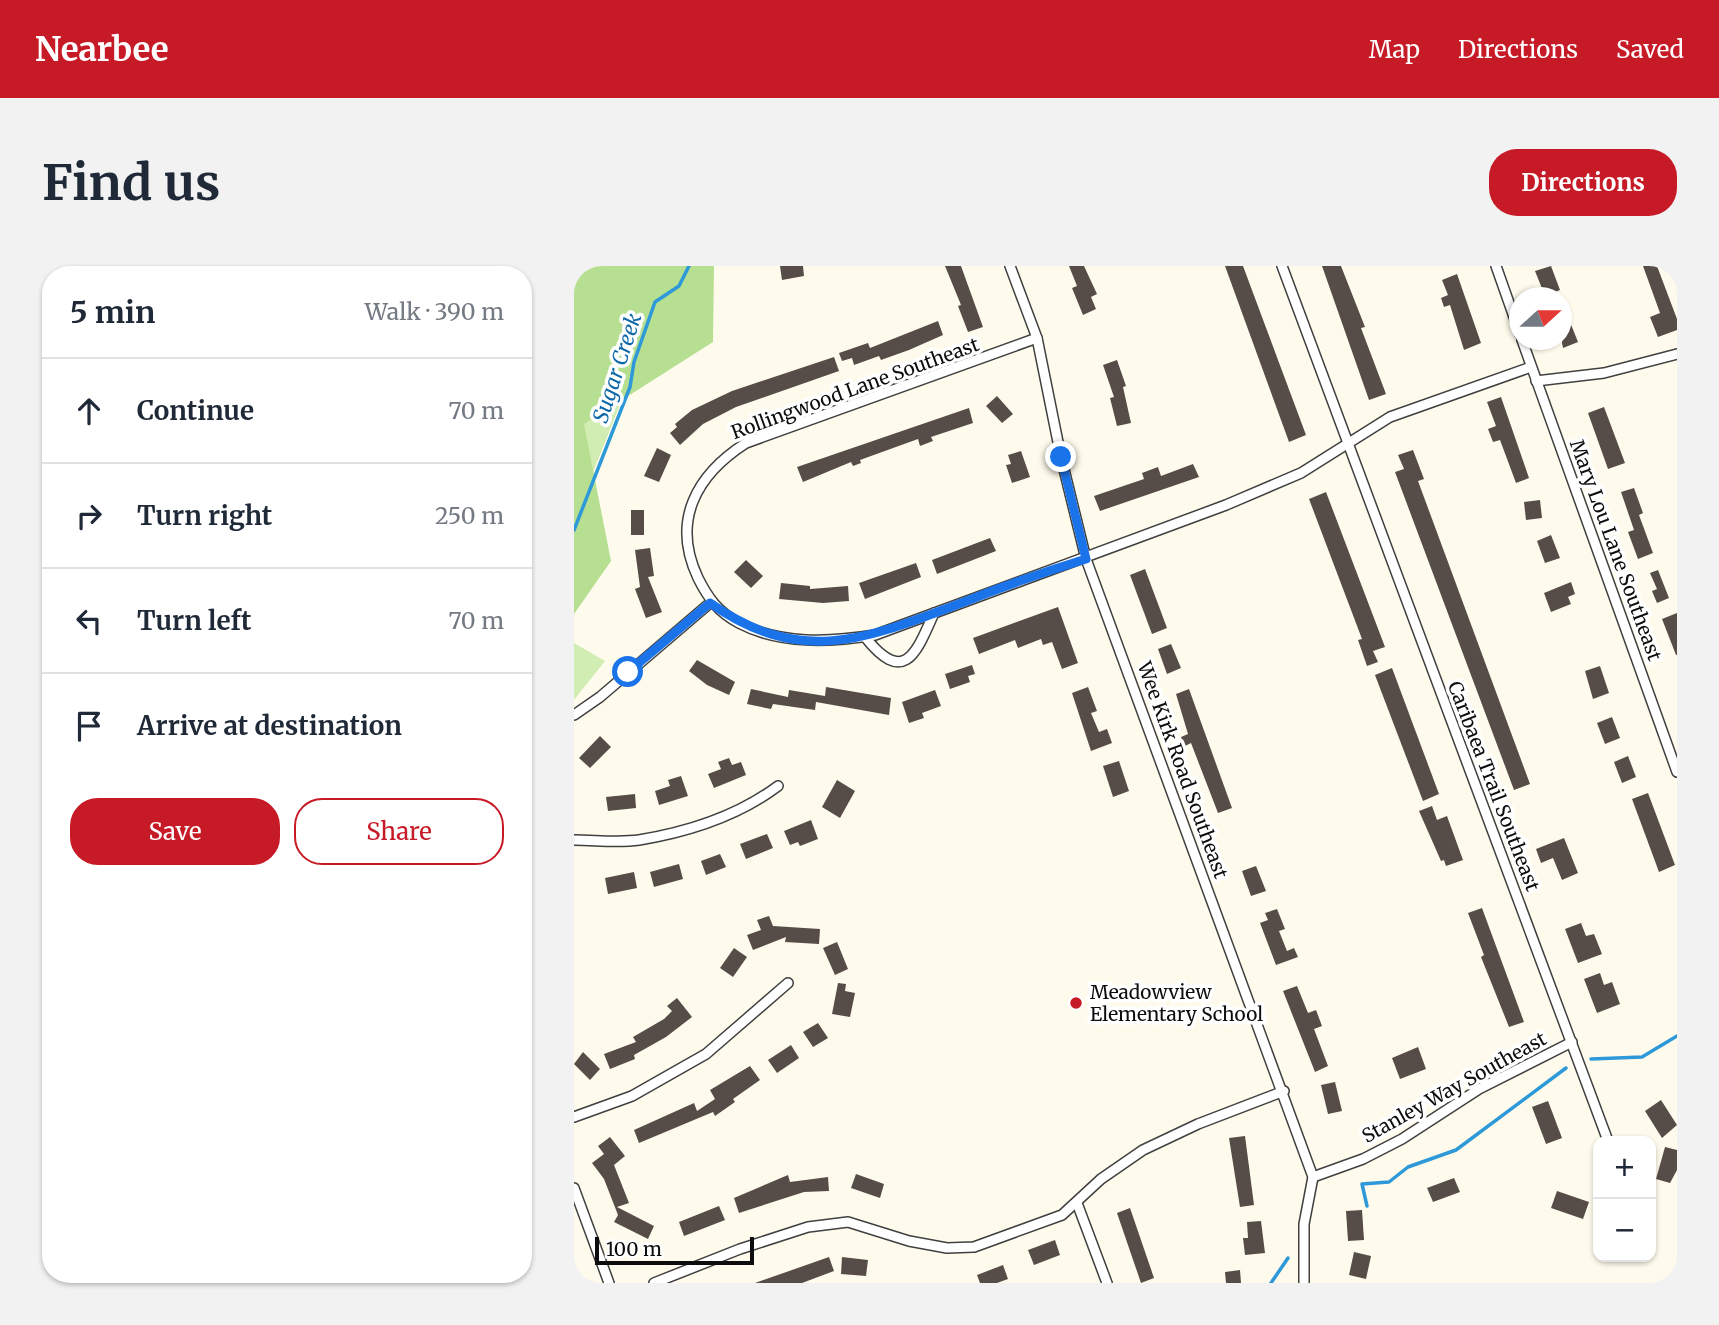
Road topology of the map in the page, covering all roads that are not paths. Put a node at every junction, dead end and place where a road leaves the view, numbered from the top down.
1 (1010, 266) edge
2 (1282, 266) edge
3 (1496, 266) edge
4 (1509, 303) edge
5 (1038, 338) junction
6 (1525, 350) edge
7 (1677, 354) edge
8 (1531, 368) junction
9 (1536, 381) junction
10 (1346, 444) junction
11 (1086, 559) junction
12 (710, 603) junction
13 (934, 613) junction
14 (865, 637) junction
15 (574, 715) edge
16 (1677, 772) edge
17 (778, 786) dead end
18 (574, 840) edge
19 (788, 983) dead end
20 (1572, 1042) junction
21 (1284, 1091) junction
22 (574, 1118) edge
23 (1606, 1136) edge
24 (1313, 1177) junction
25 (574, 1188) edge
26 (1077, 1203) junction
27 (609, 1283) edge
28 (654, 1283) edge
29 (1107, 1283) edge
30 (1304, 1283) edge

1 - 5 street, Wee Kirk Road Southeast
2 - 10 street, Caribaea Trail Southeast
3 - 4 street
5 - 11 street, Wee Kirk Road Southeast
5 - 12 street, Rollingwood Lane Southeast
6 - 8 street, Mary Lou Lane Southeast
7 - 9 street
8 - 9 street, Mary Lou Lane Southeast
8 - 10 street, Rollingwood Lane Southeast
9 - 16 street, Mary Lou Lane Southeast
10 - 11 street, Rollingwood Lane Southeast
10 - 20 street, Caribaea Trail Southeast
11 - 13 street, Rollingwood Lane Southeast
11 - 21 street, Wee Kirk Road Southeast
12 - 14 street, Rollingwood Lane Southeast
12 - 15 street
13 - 14 street, Rollingwood Lane Southeast
13 - 14 street
17 - 18 street
19 - 22 street
20 - 23 street, Caribaea Trail Southeast
20 - 24 street, Stanley Way Southeast
21 - 24 street, Wee Kirk Road Southeast
21 - 26 street
24 - 30 street, Wee Kirk Road Southeast
25 - 27 street
26 - 28 street
26 - 29 street

